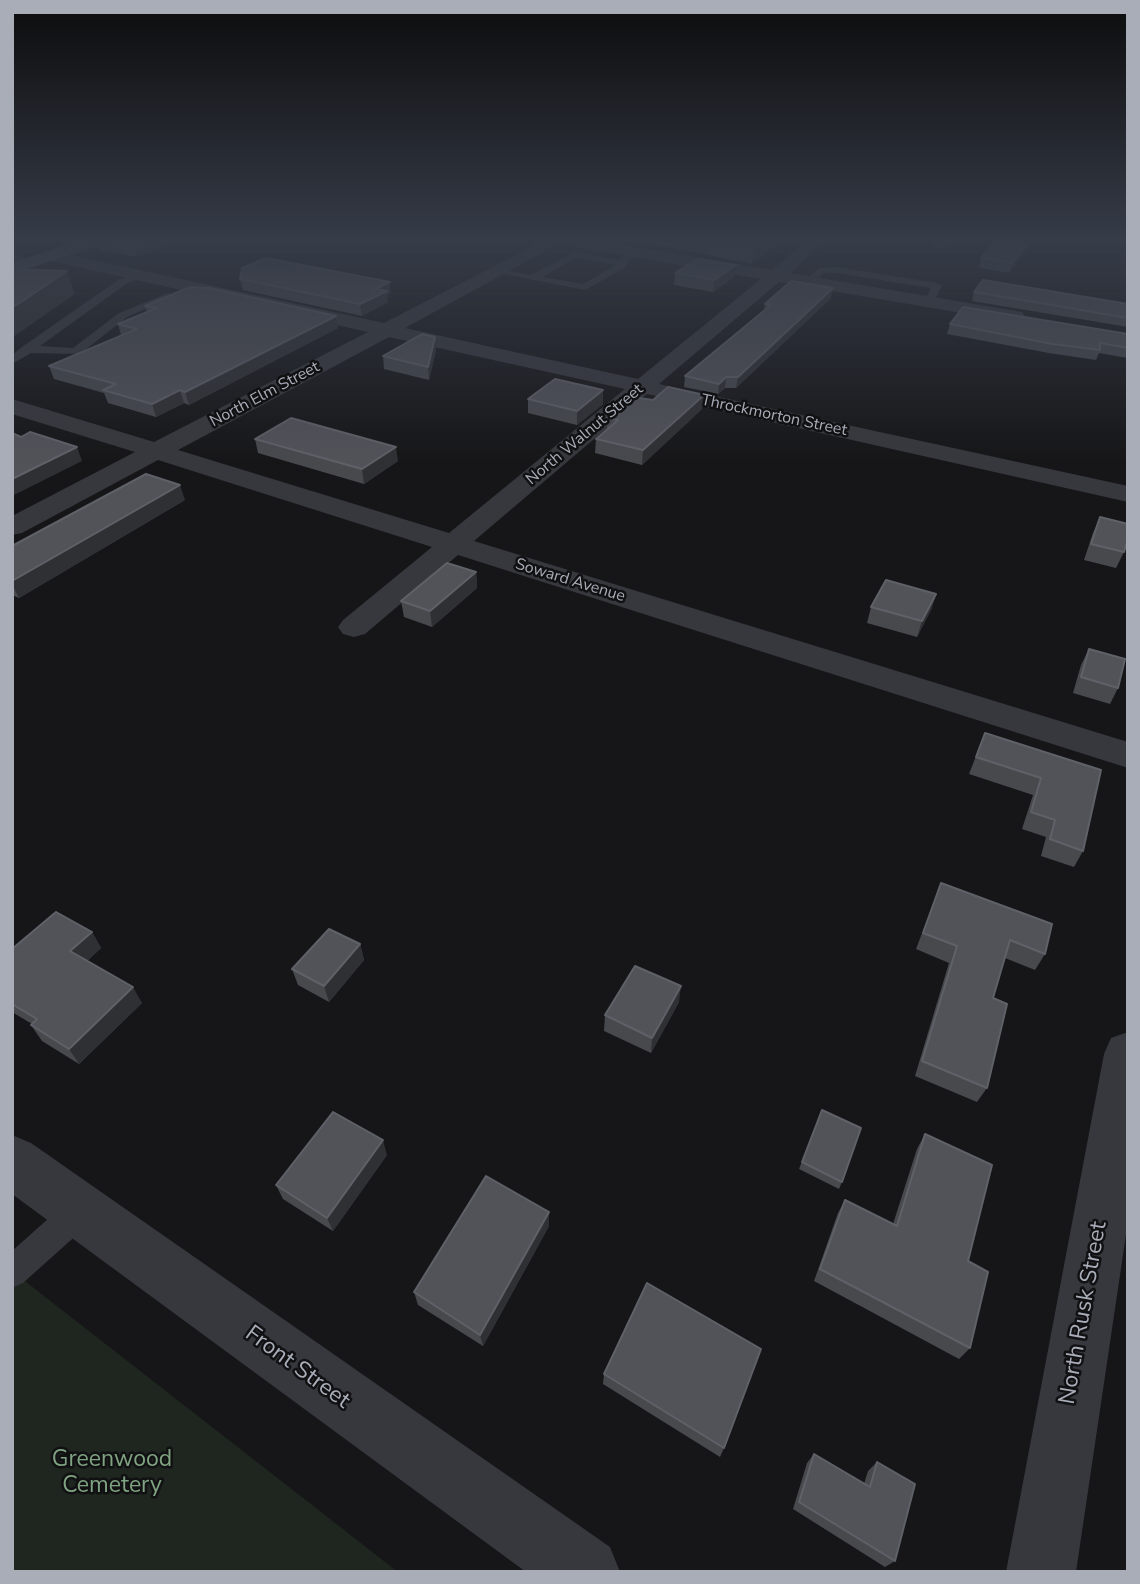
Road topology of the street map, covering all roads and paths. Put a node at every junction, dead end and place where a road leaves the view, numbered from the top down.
1 (73, 316) edge
2 (122, 316) edge
3 (320, 316) edge
4 (416, 316) edge
5 (727, 316) edge
6 (1011, 316) edge
7 (1035, 320) edge
8 (387, 331) junction
9 (26, 349) junction
10 (12, 361) edge
11 (641, 387) junction
12 (12, 406) edge
13 (157, 451) junction
14 (1128, 494) edge
15 (12, 527) edge
16 (454, 544) junction
17 (354, 627) dead end
18 (1128, 755) edge
19 (1128, 1054) edge
20 (12, 1161) edge
21 (79, 1212) junction
22 (12, 1272) edge
23 (585, 1572) edge
24 (1041, 1572) edge

1 - 9 lane
2 - 9 lane
3 - 8 street, Throckmorton Street
4 - 8 street, North Elm Street
5 - 11 street, North Walnut Street
6 - 7 street
8 - 11 street, Throckmorton Street
8 - 13 street, North Elm Street
9 - 10 lane
11 - 14 street, Throckmorton Street
11 - 16 street, North Walnut Street
12 - 13 street, Soward Avenue
13 - 15 street, North Elm Street
13 - 16 street, Soward Avenue
16 - 17 street, North Walnut Street
16 - 18 street, Soward Avenue
19 - 24 street, North Rusk Street
20 - 21 street, Front Street
21 - 22 lane
21 - 23 street, Front Street

